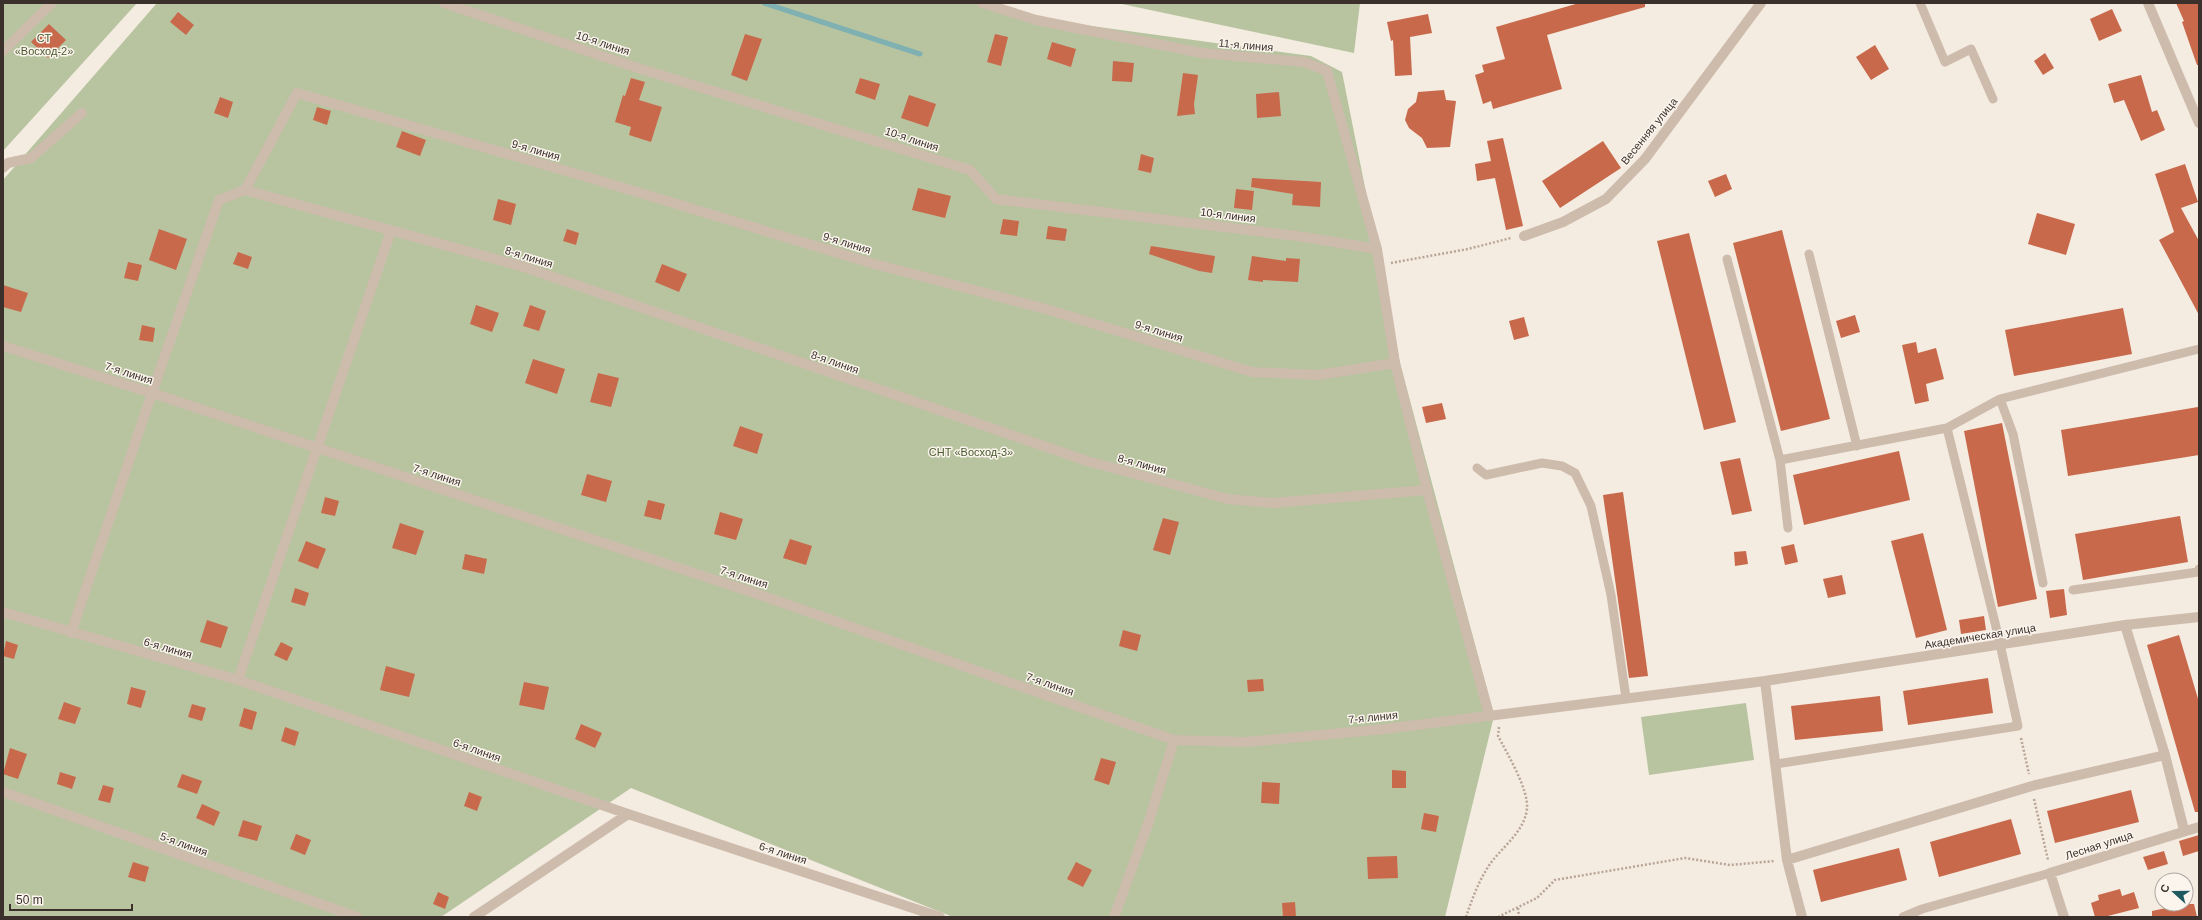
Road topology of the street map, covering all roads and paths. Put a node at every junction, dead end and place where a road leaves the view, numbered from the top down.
1 (52, 3) edge
2 (444, 3) edge
3 (982, 3) edge
4 (1761, 3) edge
5 (1920, 3) edge
6 (2148, 3) edge
7 (3, 51) edge
8 (1993, 99) dead end
9 (82, 113) dead end
10 (2199, 123) edge
11 (3, 168) edge
12 (245, 190) junction
13 (391, 231) junction
14 (1524, 236) joint
15 (1377, 249) junction
16 (1809, 254) dead end
17 (1727, 258) dead end
18 (1387, 264) dead end
19 (3, 346) edge
20 (2199, 349) edge
21 (1395, 362) junction
22 (152, 393) junction
23 (2000, 399) junction
24 (1947, 428) junction
25 (1857, 446) junction
26 (316, 448) junction
27 (1780, 460) junction
28 (1477, 468) dead end
29 (1426, 490) junction
30 (1788, 528) dead end
31 (2199, 569) edge
32 (2043, 583) dead end
33 (2073, 590) dead end
34 (3, 612) edge
35 (2199, 617) edge
36 (2125, 625) junction
37 (71, 633) junction
38 (2000, 645) junction
39 (238, 680) junction
40 (1765, 681) junction
41 (1626, 698) junction
42 (1501, 713) junction
43 (1490, 714) junction
44 (1174, 740) junction
45 (2164, 755) junction
46 (1776, 764) junction
47 (3, 792) edge
48 (628, 814) junction
49 (2199, 827) edge
50 (2184, 830) junction
51 (1787, 860) junction
52 (2050, 872) junction
53 (1518, 908) junction
54 (357, 917) edge
55 (474, 917) edge
56 (940, 917) edge
57 (1114, 917) edge
58 (1466, 917) edge
59 (1498, 917) edge
60 (1519, 917) edge
61 (1802, 917) edge
62 (1903, 917) edge
63 (2064, 917) edge

1 - 7 street
2 - 15 street, 10-я линия
3 - 15 street, 11-я линия
4 - 14 street, Весенняя улица
5 - 8 lane
6 - 10 street
9 - 11 street
12 - 13 street, 8-я линия
12 - 21 street, 9-я линия
12 - 22 street
13 - 26 street
13 - 29 street, 8-я линия
14 - 18 path
15 - 21 street
16 - 25 lane
17 - 27 lane
19 - 22 street, 7-я линия
20 - 23 lane
21 - 29 street
22 - 26 street, 7-я линия
22 - 37 street
23 - 24 lane
23 - 32 lane
24 - 25 lane
24 - 38 lane
25 - 27 lane
26 - 39 street
26 - 44 street, 7-я линия
27 - 30 lane
28 - 41 lane
29 - 43 street
31 - 33 lane
34 - 37 street, 6-я линия
35 - 36 street, Академическая улица
36 - 38 street, Академическая улица
36 - 45 street
37 - 39 street, 6-я линия
38 - 40 street, Академическая улица
38 - 46 lane
39 - 48 street, 6-я линия
40 - 41 street, Академическая улица
40 - 46 street
41 - 42 street, 7-я линия
42 - 43 street, 7-я линия
42 - 58 path
43 - 44 street, 7-я линия
44 - 57 street
45 - 50 street
45 - 51 street
46 - 51 street
47 - 54 street, 5-я линия
48 - 55 street
48 - 56 street, 6-я линия
49 - 50 street, Лесная улица
50 - 52 street, Лесная улица
51 - 53 path
51 - 61 street
52 - 62 lane
52 - 63 street
53 - 59 path
53 - 60 path

